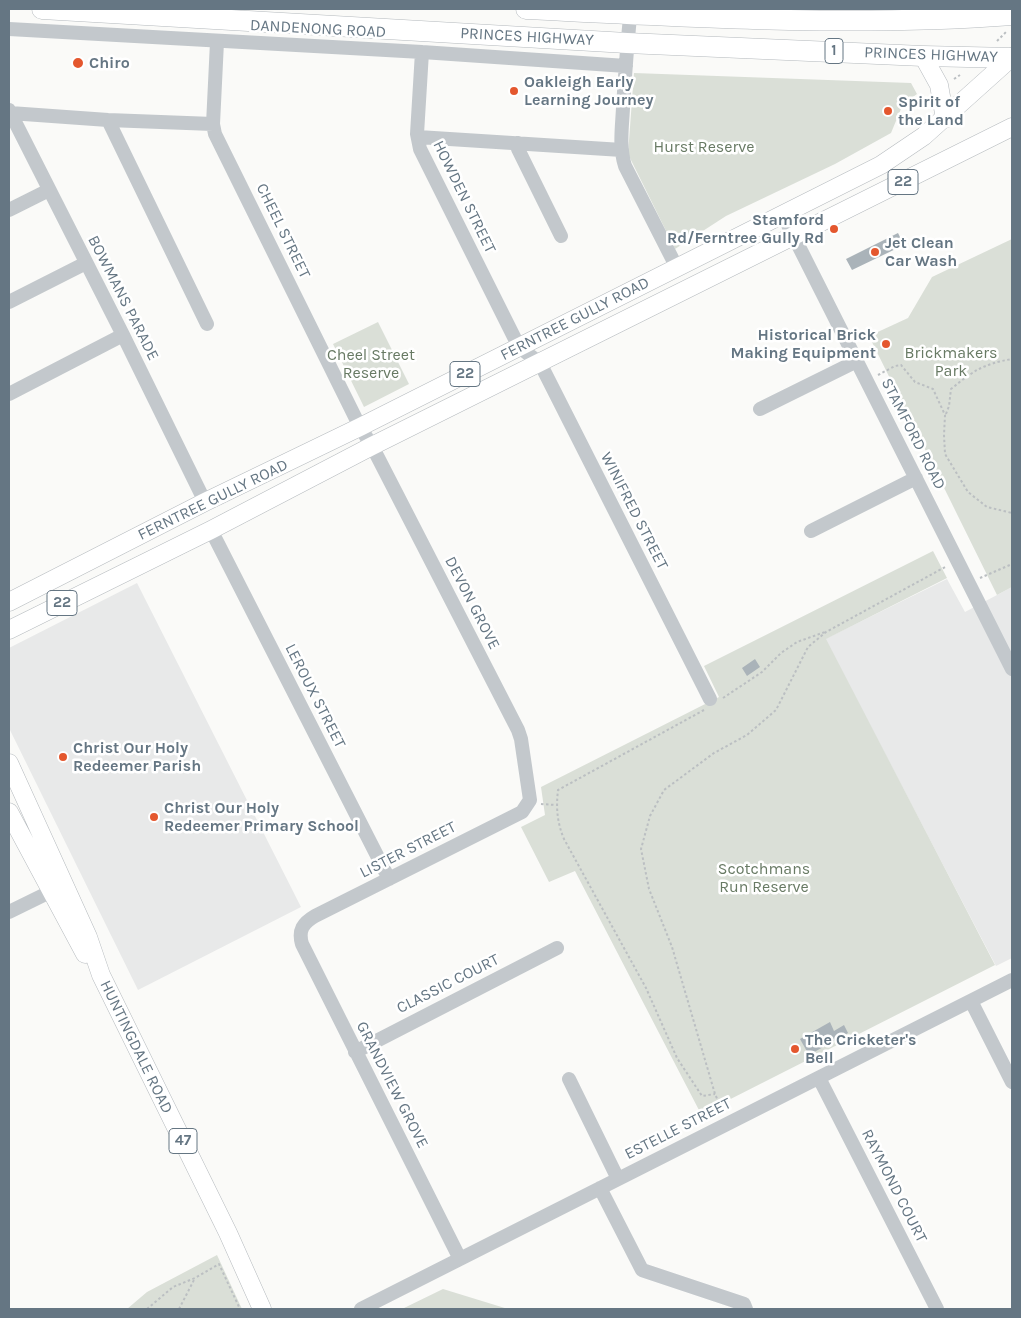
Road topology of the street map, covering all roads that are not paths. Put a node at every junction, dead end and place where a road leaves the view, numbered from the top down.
1 (42, 9) edge
2 (526, 9) edge
3 (631, 12) edge
4 (1001, 17) edge
5 (9, 29) edge
6 (217, 42) junction
7 (627, 43) junction
8 (422, 52) junction
9 (923, 56) junction
10 (1012, 58) edge
11 (626, 66) junction
12 (9, 111) edge
13 (945, 118) junction
14 (108, 120) junction
15 (213, 124) junction
16 (1012, 128) edge
17 (418, 137) junction
18 (518, 143) junction
19 (622, 150) junction
20 (49, 190) junction
21 (9, 210) edge
22 (783, 215) junction
23 (561, 236) dead end
24 (794, 236) junction
25 (86, 263) junction
26 (677, 268) junction
27 (9, 302) edge
28 (207, 324) dead end
29 (123, 335) junction
30 (519, 347) junction
31 (857, 361) junction
32 (540, 363) junction
33 (9, 394) edge
34 (760, 409) dead end
35 (360, 427) junction
36 (372, 446) junction
37 (916, 478) junction
38 (205, 502) junction
39 (211, 530) junction
40 (811, 531) dead end
41 (9, 602) edge
42 (9, 630) edge
43 (1012, 669) edge
44 (712, 703) road end
45 (9, 763) edge
46 (529, 804) joint
47 (9, 812) edge
48 (389, 879) junction
49 (57, 888) junction
50 (9, 912) edge
51 (302, 926) joint
52 (557, 948) dead end
53 (1012, 980) edge
54 (972, 1001) junction
55 (355, 1052) junction
56 (819, 1078) junction
57 (569, 1079) dead end
58 (1012, 1082) edge
59 (618, 1179) junction
60 (600, 1188) junction
61 (460, 1259) junction
62 (262, 1309) edge
63 (360, 1309) edge
64 (746, 1309) edge
65 (937, 1309) edge

1 - 7 highway, PRINCES HIGHWAY / 1
2 - 3 highway, PRINCES HIGHWAY / 1
3 - 4 highway, PRINCES HIGHWAY / 1
3 - 7 street
5 - 6 street, DANDENONG ROAD
6 - 8 street, DANDENONG ROAD
6 - 15 street, CHEEL STREET
7 - 9 highway, PRINCES HIGHWAY / 1
7 - 11 street
8 - 11 street, DANDENONG ROAD
8 - 17 street, HOWDEN STREET
9 - 10 highway, PRINCES HIGHWAY / 1
9 - 13 main road
10 - 13 main road, FERNTREE GULLY ROAD / 22
11 - 19 street
12 - 14 street
12 - 20 street, BOWMANS PARADE
13 - 22 main road, FERNTREE GULLY ROAD / 22
14 - 15 street
14 - 28 street
15 - 35 street, CHEEL STREET
16 - 24 main road, FERNTREE GULLY ROAD / 22
17 - 18 street
17 - 30 street, HOWDEN STREET
18 - 19 street
18 - 23 street
19 - 26 street
20 - 21 street
20 - 25 street, BOWMANS PARADE
22 - 24 street, STAMFORD ROAD
22 - 26 main road, FERNTREE GULLY ROAD / 22
24 - 31 street, STAMFORD ROAD
24 - 32 main road, FERNTREE GULLY ROAD / 22
25 - 27 street
25 - 29 street, BOWMANS PARADE
26 - 30 main road, FERNTREE GULLY ROAD / 22
29 - 33 street
29 - 38 street, BOWMANS PARADE
30 - 32 street, WINIFRED STREET
30 - 35 main road, FERNTREE GULLY ROAD / 22
31 - 34 street
31 - 37 street, STAMFORD ROAD
32 - 36 main road, FERNTREE GULLY ROAD / 22
32 - 44 street, WINIFRED STREET
35 - 36 street, DEVON GROVE
35 - 38 main road, FERNTREE GULLY ROAD / 22
36 - 39 main road, FERNTREE GULLY ROAD / 22
36 - 46 street, DEVON GROVE
37 - 40 street
37 - 43 street, STAMFORD ROAD
38 - 41 main road, FERNTREE GULLY ROAD / 22
39 - 42 main road, FERNTREE GULLY ROAD / 22
39 - 48 street, LEROUX STREET
45 - 49 main road, HUNTINGDALE ROAD / 47
46 - 48 street, LISTER STREET
47 - 49 main road, HUNTINGDALE ROAD / 47
48 - 51 street, LISTER STREET
49 - 50 street
49 - 62 main road, HUNTINGDALE ROAD / 47
51 - 55 street, GRANDVIEW GROVE
52 - 55 street, CLASSIC COURT
53 - 54 street, ESTELLE STREET
54 - 56 street, ESTELLE STREET
54 - 58 street
55 - 61 street, GRANDVIEW GROVE
56 - 59 street, ESTELLE STREET
56 - 65 street, RAYMOND COURT
57 - 59 street
59 - 60 street, ESTELLE STREET
60 - 61 street, ESTELLE STREET
60 - 64 street
61 - 63 street, ESTELLE STREET

